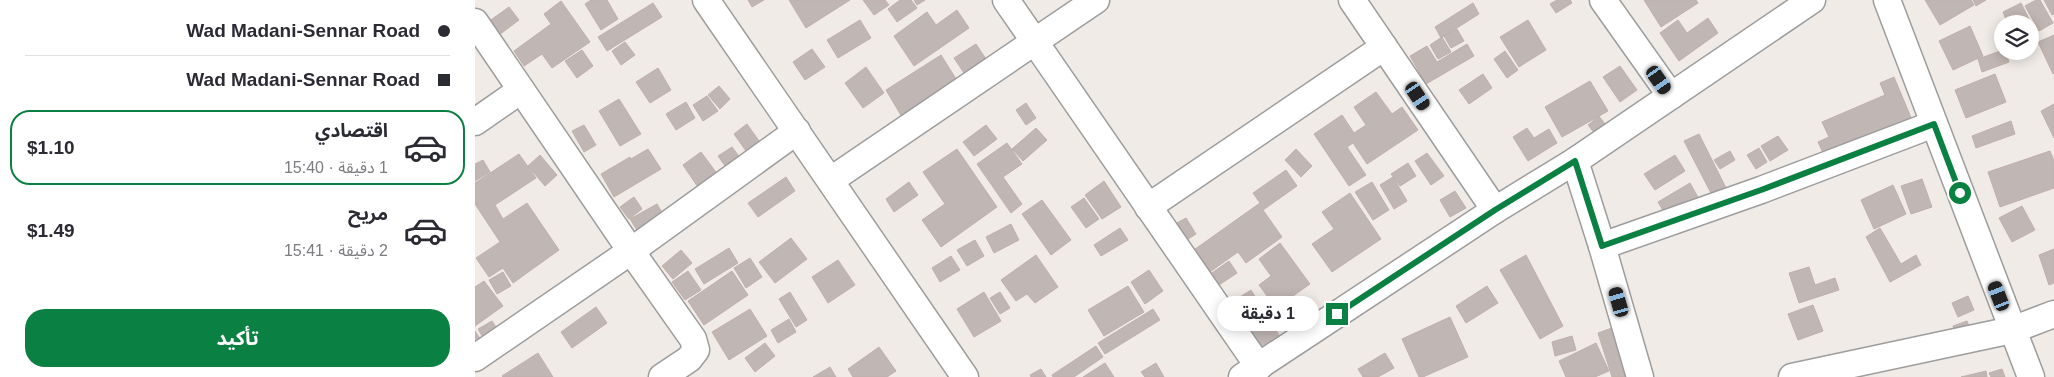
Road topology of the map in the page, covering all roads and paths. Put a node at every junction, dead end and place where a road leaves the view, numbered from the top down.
1 (706, 0) edge
2 (1006, 0) edge
3 (1096, 0) edge
4 (1352, 0) edge
5 (1603, 0) edge
6 (1812, 0) edge
7 (1887, 0) edge
8 (475, 22) edge
9 (1034, 42) junction
10 (1385, 47) junction
11 (521, 90) junction
12 (1671, 96) junction
13 (475, 122) edge
14 (1934, 124) junction
15 (797, 131) junction
16 (1575, 161) junction
17 (831, 180) junction
18 (1148, 207) junction
19 (1495, 210) junction
20 (1602, 246) junction
21 (631, 251) junction
22 (2054, 314) edge
23 (2012, 330) junction
24 (475, 358) edge
25 (1250, 372) edge
26 (662, 377) edge
27 (965, 377) edge
28 (1640, 377) edge
29 (1792, 377) edge
30 (2031, 377) edge

1 - 15 street
2 - 9 street
3 - 9 street
4 - 10 street
5 - 12 street
6 - 12 street
7 - 14 street
8 - 11 street
9 - 17 street
9 - 18 street
10 - 18 street
10 - 19 street
11 - 13 street
11 - 21 street
12 - 16 street
14 - 20 street
14 - 23 street
15 - 17 street
15 - 21 street
16 - 19 street
16 - 20 street
17 - 27 street
18 - 25 street
19 - 25 street
20 - 28 street
21 - 24 street
21 - 26 street
22 - 23 street
23 - 29 street
23 - 30 street

